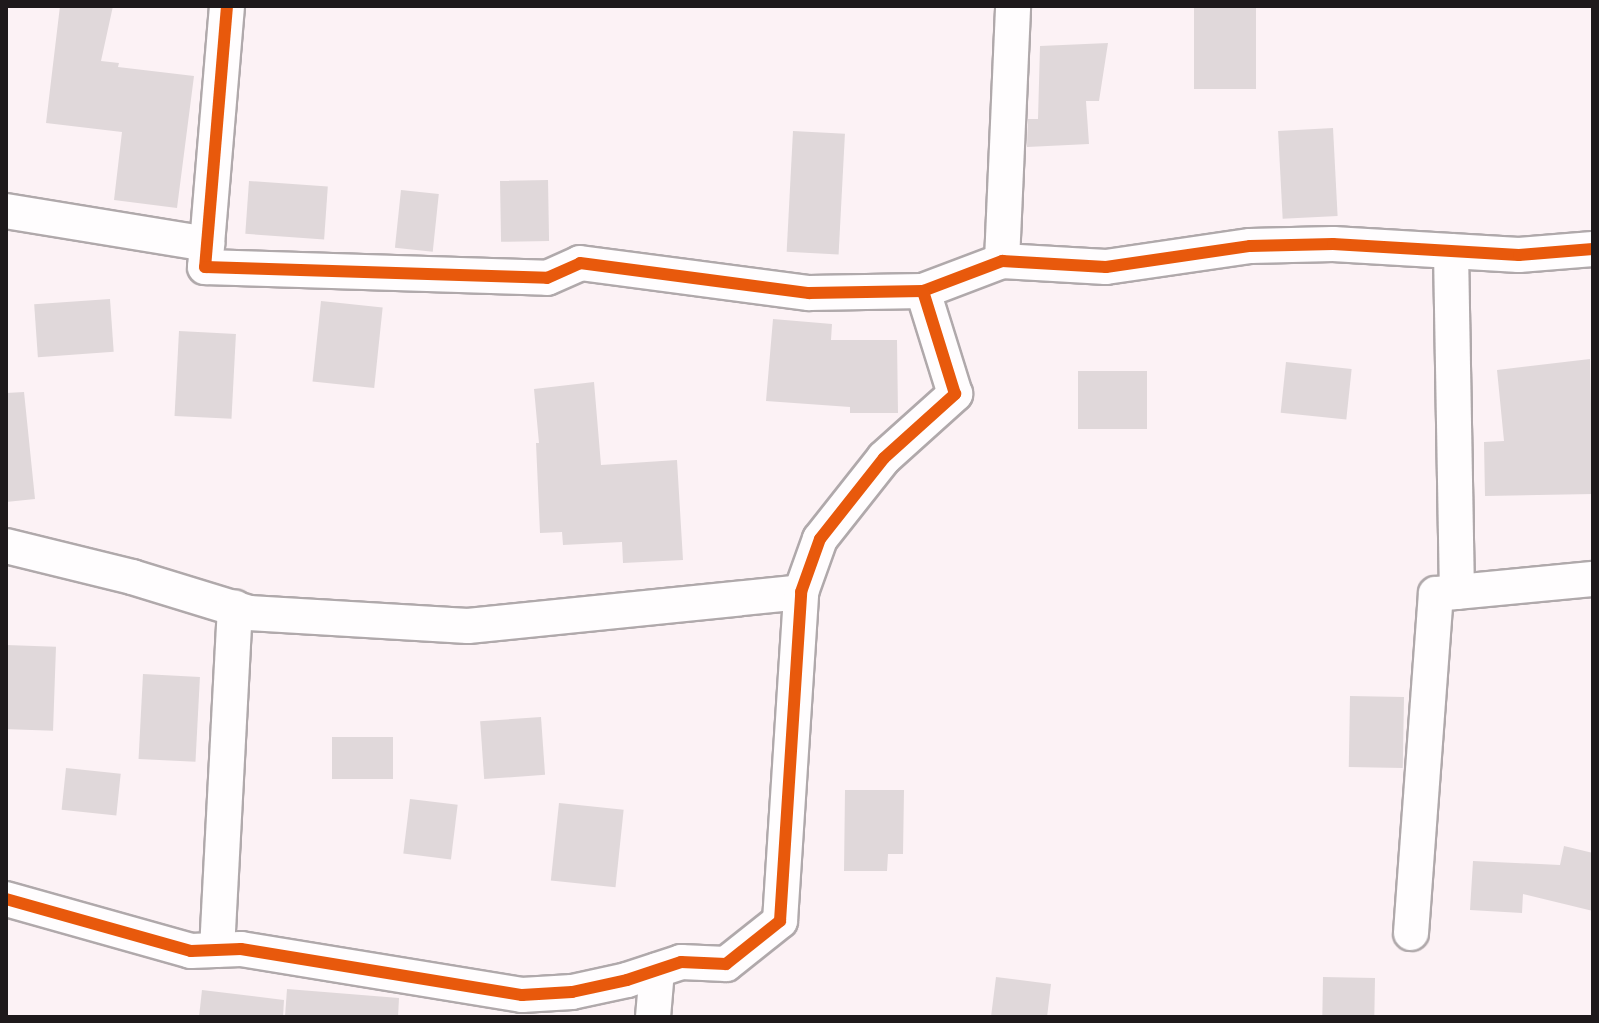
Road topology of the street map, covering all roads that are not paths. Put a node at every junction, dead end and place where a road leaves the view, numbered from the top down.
1 (227, 6) edge
2 (1013, 6) edge
3 (6, 211) edge
4 (207, 244) junction
5 (1593, 249) edge
6 (1451, 251) junction
7 (1002, 261) junction
8 (923, 291) junction
9 (6, 546) edge
10 (1593, 579) edge
11 (801, 592) junction
12 (1457, 592) junction
13 (235, 607) junction
14 (6, 899) edge
15 (1411, 933) dead end
16 (217, 950) junction
17 (657, 970) junction
18 (653, 1017) edge

1 - 4 street
2 - 7 street
3 - 4 street
4 - 8 street
5 - 6 street
6 - 7 street
6 - 12 street
7 - 8 street
8 - 11 street
9 - 13 street
10 - 12 street
11 - 13 street
11 - 17 street
12 - 15 street
13 - 16 street
14 - 16 street
16 - 17 street
17 - 18 street

